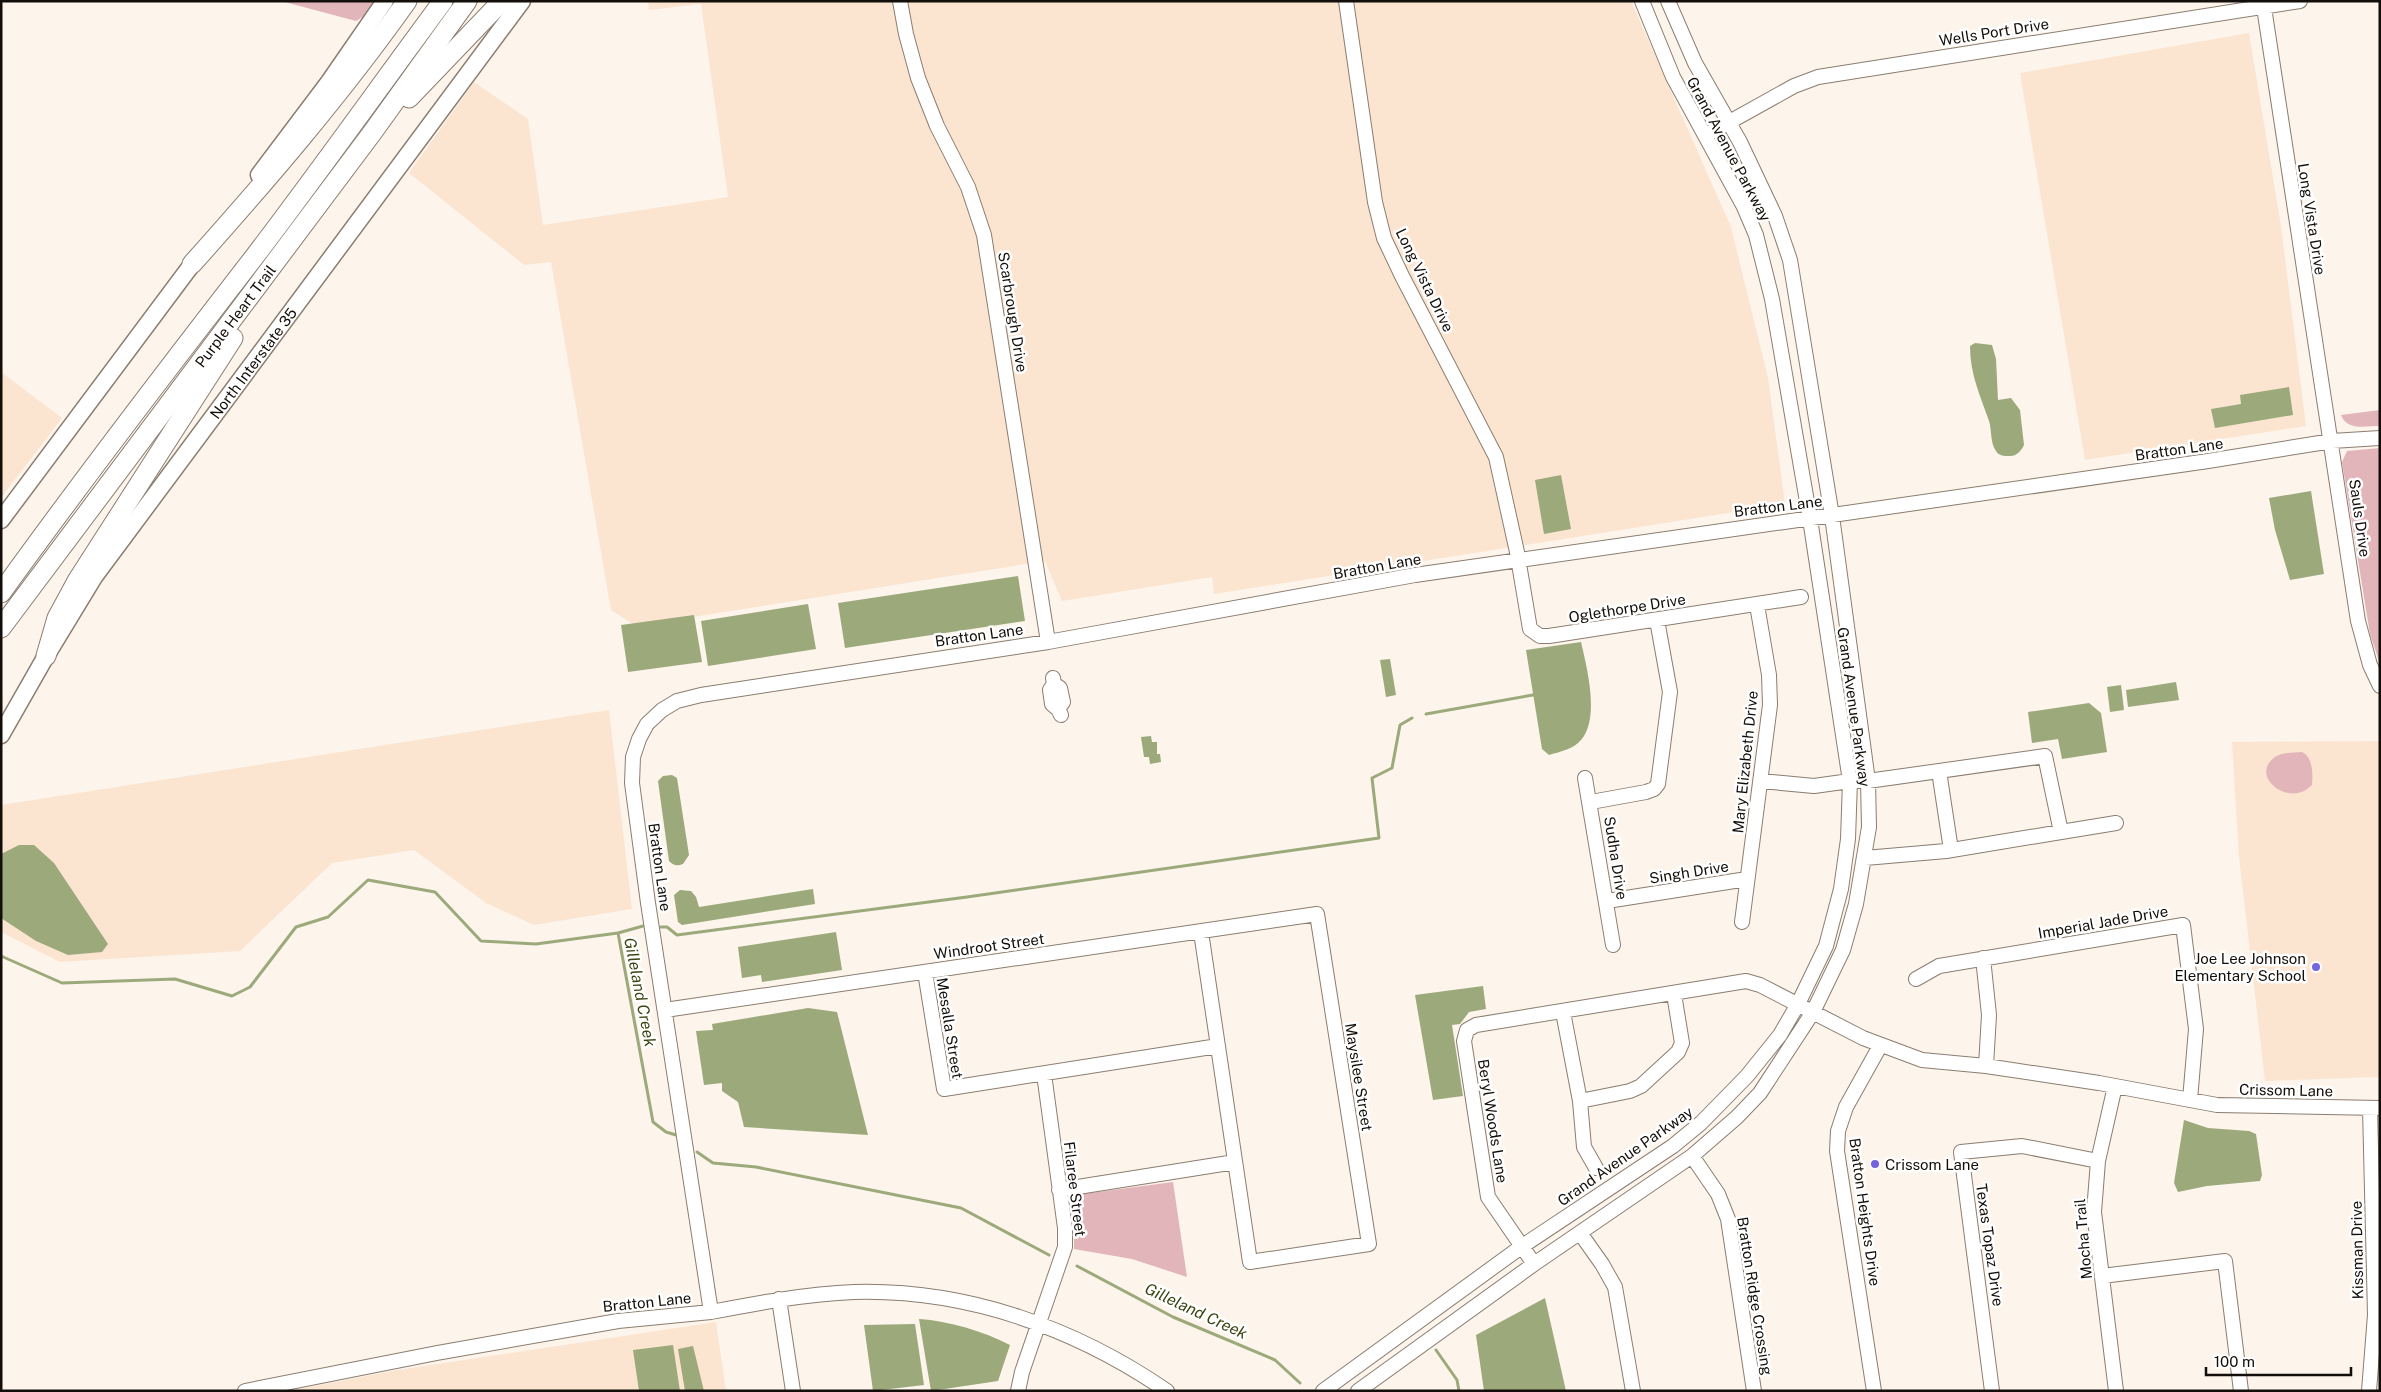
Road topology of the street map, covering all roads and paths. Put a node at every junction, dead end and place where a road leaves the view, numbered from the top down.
1 (385, 1) edge
2 (407, 1) edge
3 (443, 1) edge
4 (467, 1) edge
5 (502, 1) edge
6 (522, 1) edge
7 (900, 1) edge
8 (1346, 1) edge
9 (1642, 1) edge
10 (1668, 1) edge
11 (2300, 1) edge
12 (2263, 4) edge
13 (1728, 122) junction
14 (372, 133) junction
15 (1706, 135) junction
16 (274, 262) junction
17 (192, 264) junction
18 (2380, 438) edge
19 (2332, 441) junction
20 (1832, 516) junction
21 (1810, 519) junction
22 (1, 520) edge
23 (1519, 560) junction
24 (1, 593) edge
25 (1800, 598) dead end
26 (1757, 605) junction
27 (1658, 620) junction
28 (1, 628) edge
29 (1048, 642) junction
30 (46, 656) junction
31 (1054, 681) dead end
32 (2380, 686) edge
33 (1060, 712) dead end
34 (1, 735) edge
35 (1939, 771) junction
36 (1586, 778) dead end
37 (1761, 781) junction
38 (1850, 781) junction
39 (1868, 781) junction
40 (1591, 802) junction
41 (2116, 823) dead end
42 (2060, 832) junction
43 (1951, 850) junction
44 (1865, 858) junction
45 (1747, 879) junction
46 (1607, 901) junction
47 (1317, 914) joint
48 (1742, 922) dead end
49 (1200, 932) junction
50 (1613, 945) dead end
51 (1983, 958) junction
52 (925, 972) junction
53 (1916, 979) dead end
54 (1674, 994) junction
55 (1798, 1004) junction
56 (665, 1010) junction
57 (1563, 1012) junction
58 (1813, 1012) junction
59 (1467, 1030) joint
60 (1218, 1046) junction
61 (1880, 1046) junction
62 (1986, 1066) junction
63 (1044, 1074) junction
64 (2115, 1086) junction
65 (2190, 1100) junction
66 (1580, 1101) junction
67 (2375, 1108) edge
68 (1692, 1156) junction
69 (2098, 1161) junction
70 (1235, 1162) junction
71 (1596, 1168) dead end
72 (1059, 1190) junction
73 (1580, 1234) junction
74 (1521, 1247) junction
75 (1534, 1264) junction
76 (2102, 1276) junction
77 (779, 1299) junction
78 (711, 1312) junction
79 (1039, 1324) junction
80 (245, 1391) edge
81 (793, 1391) edge
82 (1018, 1391) edge
83 (1167, 1391) edge
84 (1323, 1391) edge
85 (1358, 1391) edge
86 (1633, 1391) edge
87 (1754, 1391) edge
88 (1874, 1391) edge
89 (1992, 1391) edge
90 (2116, 1391) edge
91 (2241, 1391) edge
92 (2369, 1391) edge

1 - 17 main road
2 - 17 highway
3 - 24 highway, Purple Heart Trail
4 - 14 highway, Purple Heart Trail
5 - 14 highway
6 - 30 main road, North Interstate 35
7 - 29 street, Scarbrough Drive
8 - 23 street, Long Vista Drive
9 - 15 street, Grand Avenue Parkway
10 - 13 street, Grand Avenue Parkway
11 - 12 street, Wells Port Drive
12 - 13 street, Wells Port Drive
12 - 19 street, Long Vista Drive
13 - 15 street, Wells Port Drive
13 - 20 street, Grand Avenue Parkway
14 - 16 highway, Purple Heart Trail
15 - 21 street, Grand Avenue Parkway
16 - 28 highway, Purple Heart Trail
16 - 30 highway
17 - 22 main road
18 - 19 street, Bratton Lane
19 - 20 street, Bratton Lane
19 - 32 street, Sauls Drive
20 - 21 street, Bratton Lane
20 - 39 street, Grand Avenue Parkway
21 - 23 street, Bratton Lane
21 - 38 street, Grand Avenue Parkway
23 - 27 street, Oglethorpe Drive
23 - 29 street, Bratton Lane
25 - 26 street, Oglethorpe Drive
26 - 27 street, Oglethorpe Drive
26 - 37 street, Mary Elizabeth Drive
27 - 40 street
29 - 56 street, Bratton Lane
30 - 34 main road, North Interstate 35
31 - 33 street
35 - 39 street
35 - 42 street
35 - 43 street
36 - 40 street, Sudha Drive
37 - 38 street
37 - 45 street, Mary Elizabeth Drive
38 - 39 street
38 - 55 street, Grand Avenue Parkway
39 - 44 street, Grand Avenue Parkway
40 - 46 street, Sudha Drive
41 - 42 street
42 - 43 street
43 - 44 street
44 - 58 street, Grand Avenue Parkway
45 - 46 street, Singh Drive
45 - 48 street, Mary Elizabeth Drive
46 - 50 street, Sudha Drive
47 - 49 street, Windroot Street
47 - 70 street, Maysilee Street
49 - 52 street, Windroot Street
49 - 60 street
51 - 53 street, Imperial Jade Drive
51 - 62 street
51 - 65 street, Imperial Jade Drive
52 - 56 street, Windroot Street
52 - 63 street, Mesalla Street
54 - 55 street, Crissom Lane
54 - 57 street, Crissom Lane
54 - 66 street
55 - 58 street, Crissom Lane
55 - 74 street, Grand Avenue Parkway
56 - 78 street, Bratton Lane
57 - 59 street, Crissom Lane
57 - 66 street
58 - 61 street, Crissom Lane
58 - 68 street, Grand Avenue Parkway
59 - 74 street, Beryl Woods Lane
60 - 63 street
60 - 70 street
61 - 62 street, Crissom Lane
61 - 88 street, Bratton Heights Drive
62 - 64 street, Crissom Lane
63 - 72 street, Filaree Street
64 - 65 street, Crissom Lane
64 - 69 street, Mocha Trail
65 - 67 street, Crissom Lane
66 - 71 street
67 - 92 street, Kissman Drive
68 - 73 street, Grand Avenue Parkway
68 - 87 street, Bratton Ridge Crossing
69 - 76 street, Mocha Trail
69 - 89 street, Texas Topaz Drive
70 - 72 street
72 - 79 street, Filaree Street
73 - 75 street, Grand Avenue Parkway
73 - 86 street
74 - 75 street, Beryl Woods Lane
74 - 84 street, Grand Avenue Parkway
75 - 85 street, Grand Avenue Parkway
76 - 90 street, Mocha Trail
76 - 91 street
77 - 78 street
77 - 79 street
77 - 81 street
78 - 80 street, Bratton Lane
79 - 82 street, Filaree Street
79 - 83 street

